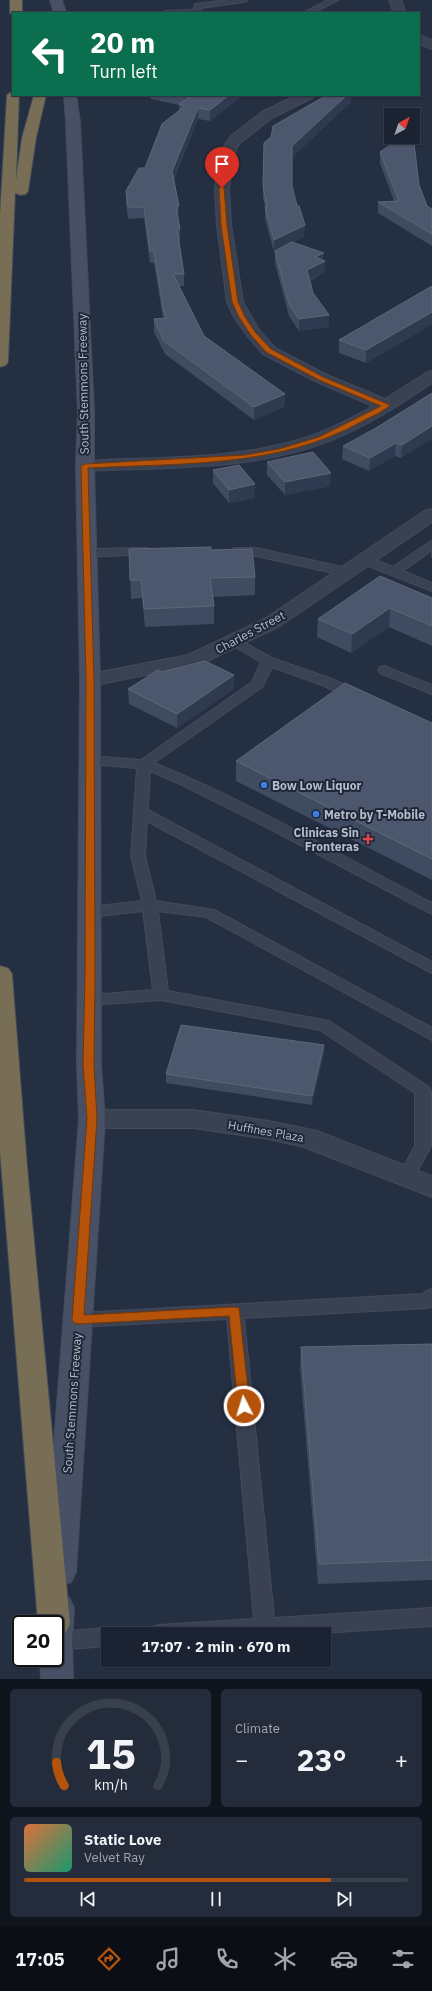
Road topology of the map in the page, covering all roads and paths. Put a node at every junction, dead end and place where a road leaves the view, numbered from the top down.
1 (16, 0) edge
2 (56, 0) edge
3 (244, 0) edge
4 (334, 0) edge
5 (395, 0) edge
6 (196, 3) edge
7 (16, 12) edge
8 (60, 12) edge
9 (309, 12) edge
10 (400, 12) edge
11 (13, 96) edge
12 (40, 96) edge
13 (70, 96) edge
14 (305, 96) edge
15 (3, 302) junction
16 (0, 362) edge
17 (432, 376) edge
18 (386, 405) junction
19 (85, 466) junction
20 (432, 514) edge
21 (432, 545) edge
22 (162, 552) edge
23 (225, 552) edge
24 (87, 553) junction
25 (365, 560) junction
26 (347, 572) junction
27 (394, 572) junction
28 (432, 587) edge
29 (234, 641) junction
30 (268, 661) junction
31 (384, 670) dead end
32 (90, 680) junction
33 (432, 690) edge
34 (369, 702) edge
35 (90, 760) junction
36 (144, 764) junction
37 (141, 812) junction
38 (150, 906) junction
39 (432, 909) edge
40 (90, 912) junction
41 (432, 968) edge
42 (0, 974) edge
43 (161, 995) junction
44 (90, 1000) junction
45 (432, 1035) edge
46 (428, 1094) edge
47 (92, 1119) junction
48 (406, 1177) junction
49 (432, 1187) edge
50 (431, 1300) edge
51 (235, 1312) junction
52 (78, 1320) junction
53 (53, 1615) edge
54 (56, 1615) edge
55 (432, 1617) edge
56 (265, 1627) edge
57 (280, 1627) edge
58 (64, 1634) edge
59 (101, 1636) edge
60 (56, 1667) edge
61 (57, 1679) edge

1 - 7 highway
2 - 8 main road
3 - 6 lane
4 - 9 lane
5 - 10 street
11 - 15 highway
12 - 15 highway
13 - 19 main road, South Stemmons Freeway
14 - 18 street
15 - 16 highway
17 - 18 street
18 - 19 street
19 - 24 main road, South Stemmons Freeway
20 - 25 street, Charles Street
21 - 27 lane
22 - 24 lane
23 - 26 lane
24 - 32 main road, South Stemmons Freeway
25 - 26 street, Charles Street
25 - 27 lane
26 - 29 street, Charles Street
27 - 28 lane
29 - 30 lane
29 - 32 street, Charles Street
30 - 34 lane
30 - 36 lane
31 - 33 lane
32 - 35 main road, South Stemmons Freeway
35 - 36 lane
35 - 40 main road, South Stemmons Freeway
36 - 37 lane
36 - 39 lane
37 - 38 lane
37 - 41 lane
38 - 40 lane
38 - 43 lane
38 - 45 lane
40 - 44 main road, South Stemmons Freeway
42 - 53 highway
43 - 44 lane
43 - 46 lane
44 - 47 main road, South Stemmons Freeway
46 - 48 lane
47 - 48 street, Huffines Plaza
47 - 52 main road, South Stemmons Freeway
48 - 49 street, Huffines Plaza
50 - 51 lane
51 - 52 lane
51 - 56 lane
52 - 54 main road, South Stemmons Freeway
55 - 57 lane
58 - 59 lane
60 - 61 main road, South Stemmons Freeway

